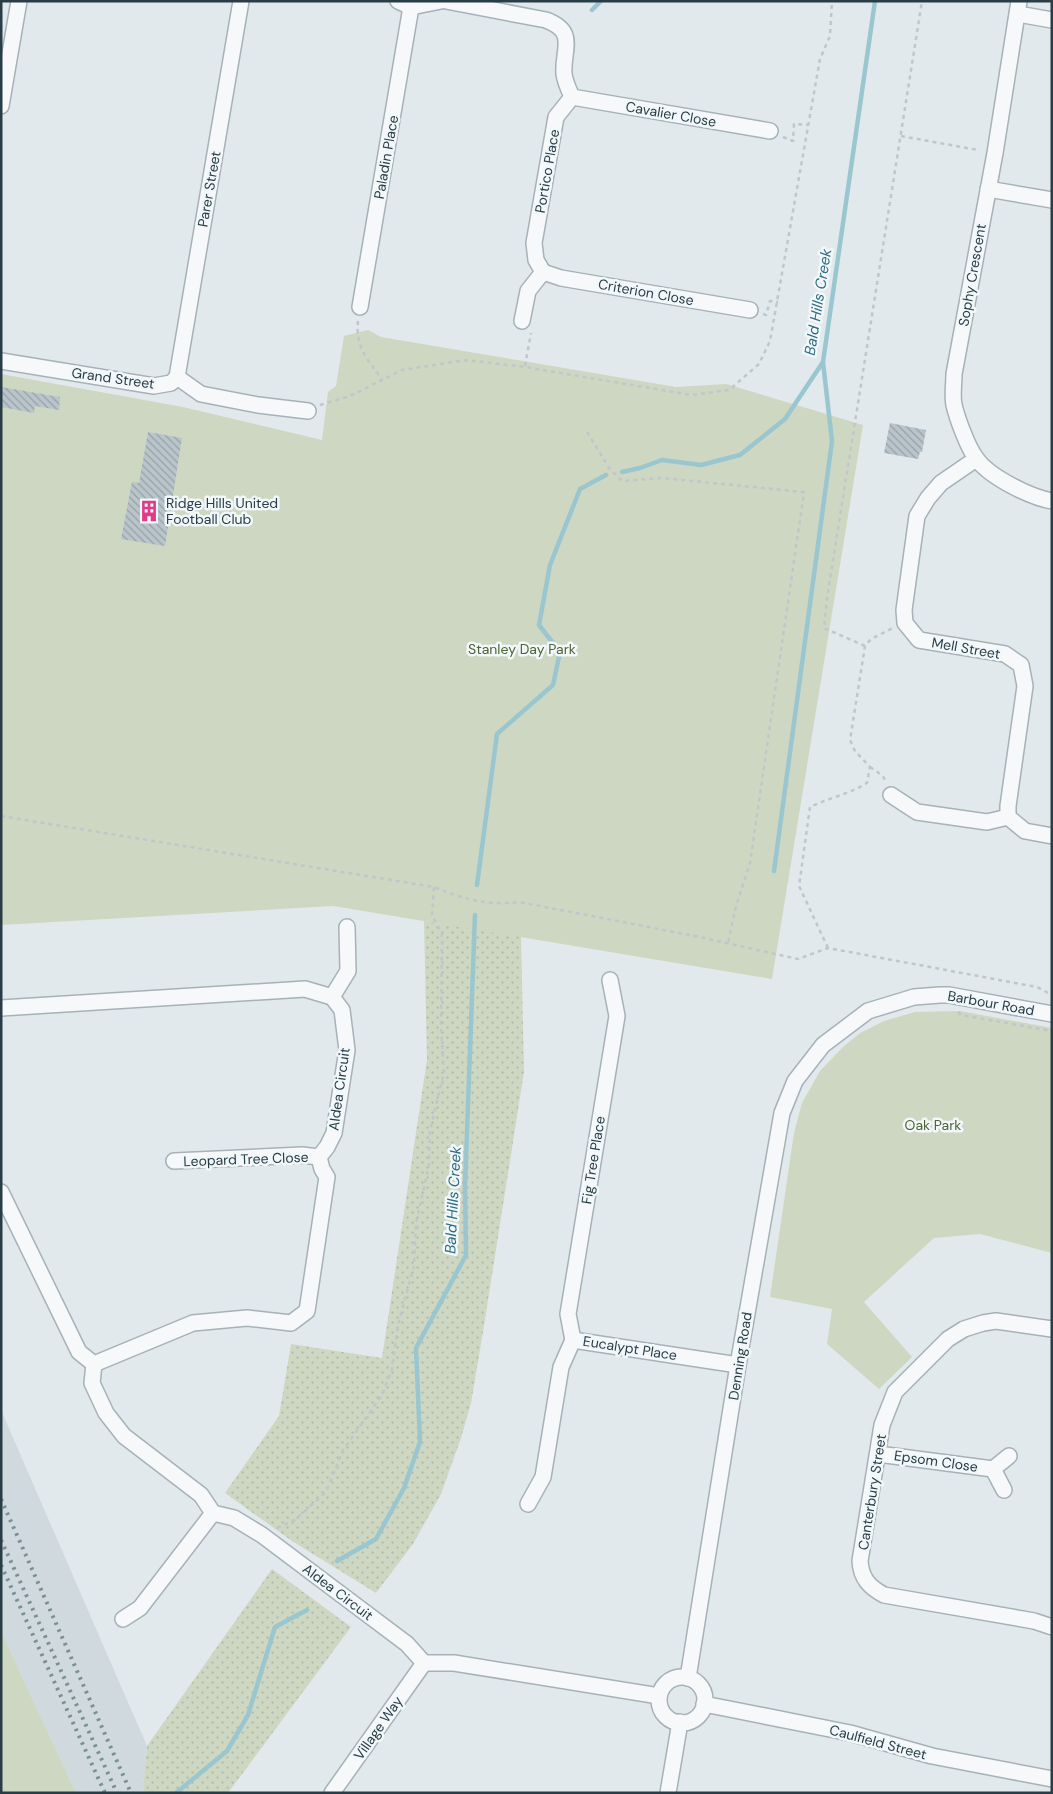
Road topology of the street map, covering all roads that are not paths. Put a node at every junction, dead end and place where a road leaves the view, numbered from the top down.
1 (19, 1) edge
2 (241, 1) edge
3 (441, 1) edge
4 (446, 1) edge
5 (404, 4) edge
6 (1018, 8) edge
7 (1052, 20) edge
8 (572, 97) junction
9 (1, 106) edge
10 (770, 131) road end
11 (988, 189) junction
12 (1052, 200) edge
13 (543, 272) junction
14 (360, 307) road end
15 (750, 310) dead end
16 (523, 318) road end
17 (1, 361) edge
18 (177, 377) junction
19 (308, 410) road end
20 (976, 459) junction
21 (1052, 500) edge
22 (892, 795) road end
23 (1008, 817) junction
24 (1052, 836) edge
25 (347, 927) dead end
26 (610, 980) dead end
27 (332, 997) junction
28 (1, 1008) edge
29 (1052, 1014) edge
30 (823, 1045) joint
31 (319, 1157) junction
32 (174, 1161) dead end
33 (1, 1192) edge
34 (1052, 1329) edge
35 (573, 1340) junction
36 (94, 1364) junction
37 (738, 1365) junction
38 (878, 1454) junction
39 (1009, 1456) dead end
40 (993, 1469) junction
41 (1004, 1490) dead end
42 (528, 1504) dead end
43 (213, 1513) junction
44 (123, 1619) dead end
45 (1052, 1627) edge
46 (424, 1662) junction
47 (688, 1678) junction
48 (659, 1696) junction
49 (704, 1704) junction
50 (680, 1722) junction
51 (1052, 1779) edge
52 (332, 1793) edge
53 (668, 1793) edge

1 - 9 street
2 - 18 street, Parer Street
3 - 5 street
4 - 8 street
5 - 14 street, Paladin Place
6 - 7 street
6 - 11 street, Sophy Crescent
8 - 10 street, Cavalier Close
8 - 13 street, Portico Place
11 - 12 street
11 - 20 street, Sophy Crescent
13 - 15 street, Criterion Close
13 - 16 street
17 - 18 street, Grand Street
18 - 19 street
20 - 21 street, Sophy Crescent
20 - 23 street, Mell Street
22 - 23 street
23 - 24 street
25 - 27 street
26 - 35 street, Fig Tree Place
27 - 28 street
27 - 31 street, Aldea Circuit
29 - 30 street, Barbour Road
30 - 37 street, Denning Road
31 - 32 street, Leopard Tree Close
31 - 36 street
33 - 36 street
34 - 38 street, Canterbury Street
35 - 37 street, Eucalypt Place
35 - 42 street, Eucalypt Place
36 - 43 street
37 - 47 street, Denning Road
38 - 40 street, Epsom Close
38 - 45 street, Canterbury Street
39 - 40 street, Epsom Close
40 - 41 street, Epsom Close
43 - 44 street
43 - 46 street, Aldea Circuit
46 - 48 street
46 - 52 street, Village Way
47 - 48 street
47 - 49 street
48 - 50 street
49 - 50 street
49 - 51 street, Caulfield Street
50 - 53 street

